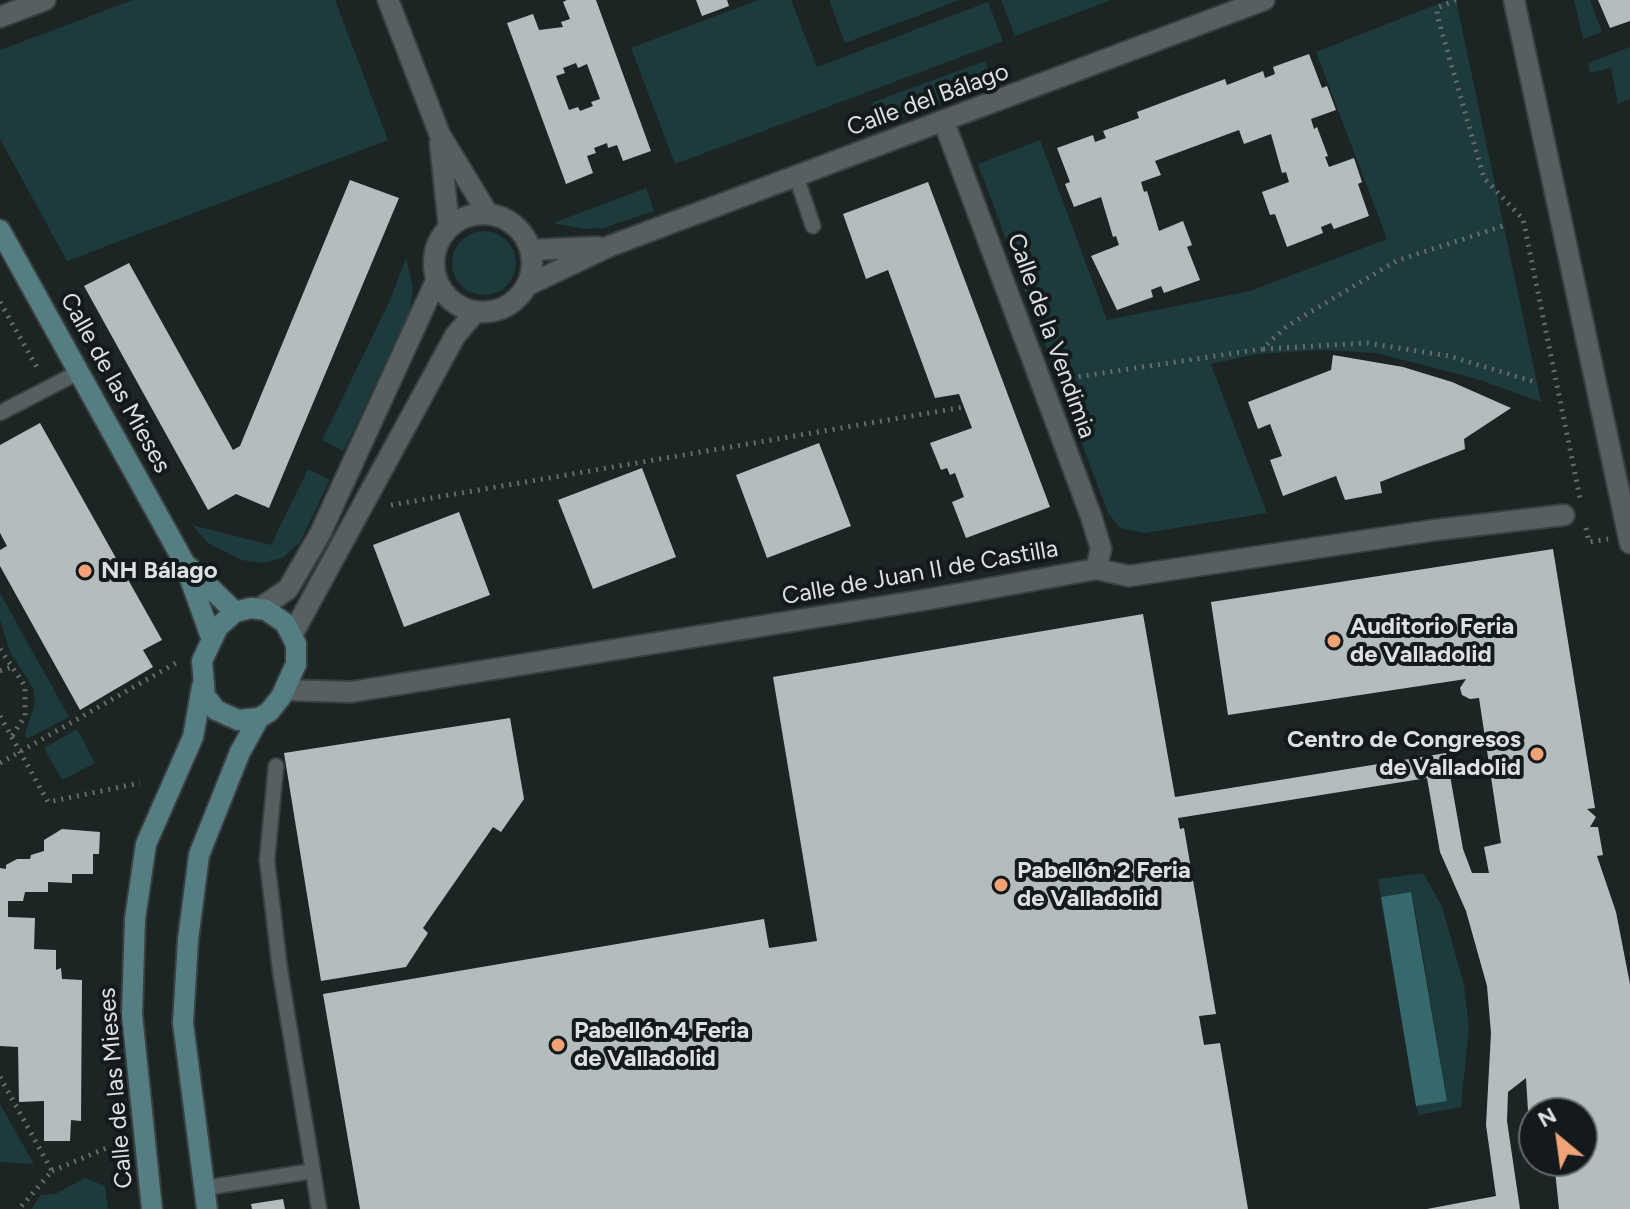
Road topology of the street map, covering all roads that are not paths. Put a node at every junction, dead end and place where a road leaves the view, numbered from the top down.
1 (45, 0) edge
2 (388, 0) edge
3 (1264, 0) edge
4 (1514, 0) edge
5 (0, 17) edge
6 (944, 122) junction
7 (440, 135) junction
8 (796, 176) junction
9 (488, 214) junction
10 (813, 226) dead end
11 (449, 227) junction
12 (0, 230) edge
13 (610, 246) junction
14 (530, 250) junction
15 (437, 279) junction
16 (526, 286) junction
17 (476, 311) junction
18 (79, 372) junction
19 (0, 413) edge
20 (1573, 514) road end
21 (1629, 539) edge
22 (184, 562) junction
23 (1096, 569) junction
24 (259, 609) junction
25 (235, 612) junction
26 (292, 635) junction
27 (211, 637) junction
28 (202, 687) junction
29 (285, 690) junction
30 (259, 718) junction
31 (276, 766) dead end
32 (313, 1171) junction
33 (205, 1199) edge
34 (152, 1209) edge
35 (319, 1209) edge

1 - 5 street
2 - 7 street
3 - 6 street, Calle del Bálago
4 - 21 street
6 - 8 street, Calle del Bálago
6 - 23 street, Calle de la Vendimia
7 - 9 street
7 - 11 street
8 - 10 lane
8 - 13 street, Calle del Bálago
9 - 11 street
9 - 14 street
11 - 15 street
12 - 18 main road, Calle de las Mieses
13 - 14 street, Calle del Bálago
13 - 16 street, Calle del Bálago
14 - 16 street
15 - 17 street
15 - 24 street
16 - 17 street
17 - 26 street
18 - 19 lane
18 - 22 main road, Calle de las Mieses
20 - 23 street, Calle de Juan II de Castilla
22 - 25 main road, Calle de las Mieses
22 - 27 main road, Calle de las Mieses
23 - 29 street, Calle de Juan II de Castilla
24 - 25 main road
24 - 26 main road
25 - 27 main road
26 - 29 main road
27 - 28 main road
28 - 30 main road
28 - 34 main road, Calle de las Mieses
29 - 30 main road
30 - 33 main road
31 - 32 lane
32 - 33 lane
32 - 35 lane

